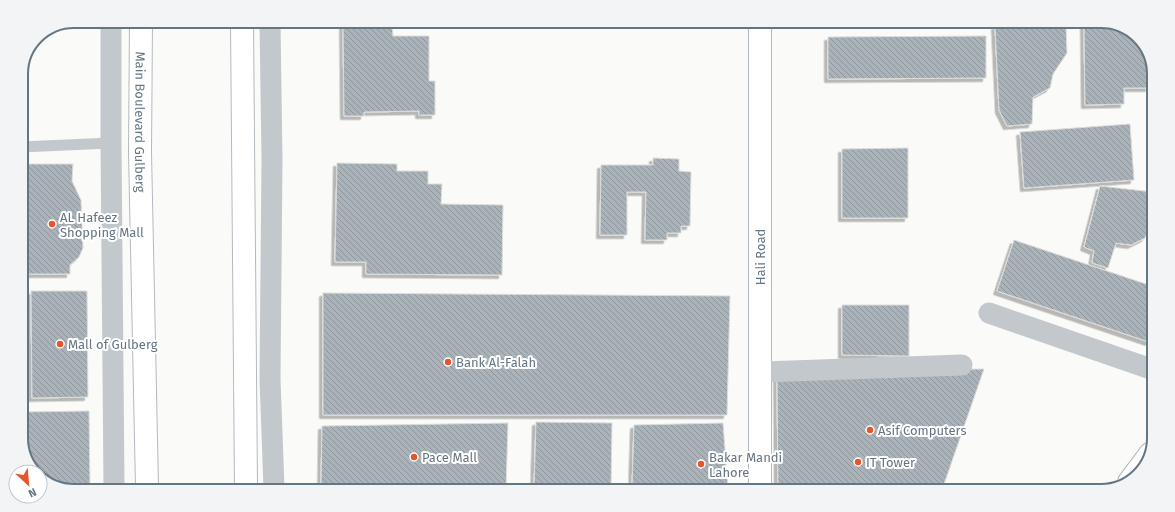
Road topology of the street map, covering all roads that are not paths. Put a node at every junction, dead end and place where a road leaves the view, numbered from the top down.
1 (111, 28) edge
2 (141, 28) edge
3 (242, 28) edge
4 (270, 28) edge
5 (760, 28) edge
6 (111, 143) junction
7 (28, 147) edge
8 (989, 313) dead end
9 (962, 365) dead end
10 (1147, 368) edge
11 (761, 372) junction
12 (114, 484) edge
13 (147, 484) edge
14 (246, 484) edge
15 (274, 484) edge
16 (760, 484) edge

1 - 6 street
2 - 13 main road, Main Boulevard Gulberg
3 - 14 main road
4 - 15 street
5 - 11 main road, Hali Road
6 - 7 lane
6 - 12 street
8 - 10 street
9 - 11 street
11 - 16 main road, Hali Road

